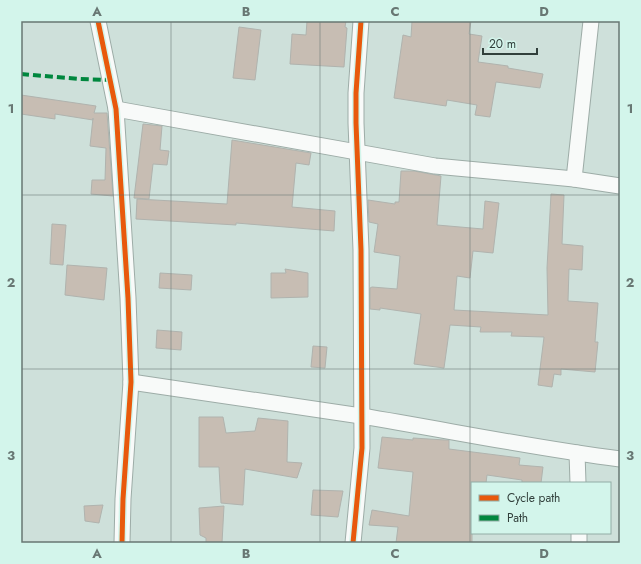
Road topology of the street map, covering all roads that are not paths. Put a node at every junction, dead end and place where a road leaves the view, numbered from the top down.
1 (98, 21) edge
2 (361, 21) edge
3 (591, 21) edge
4 (116, 109) junction
5 (358, 153) junction
6 (574, 179) junction
7 (620, 186) edge
8 (131, 382) junction
9 (361, 416) junction
10 (578, 453) junction
11 (620, 458) edge
12 (578, 482) edge
13 (122, 543) edge
14 (353, 543) edge

1 - 4 street
2 - 5 street
3 - 6 street
4 - 5 street
4 - 8 street
5 - 6 street
5 - 9 street
6 - 7 street
8 - 9 street
8 - 13 street
9 - 10 street
9 - 14 street
10 - 11 street
10 - 12 street

